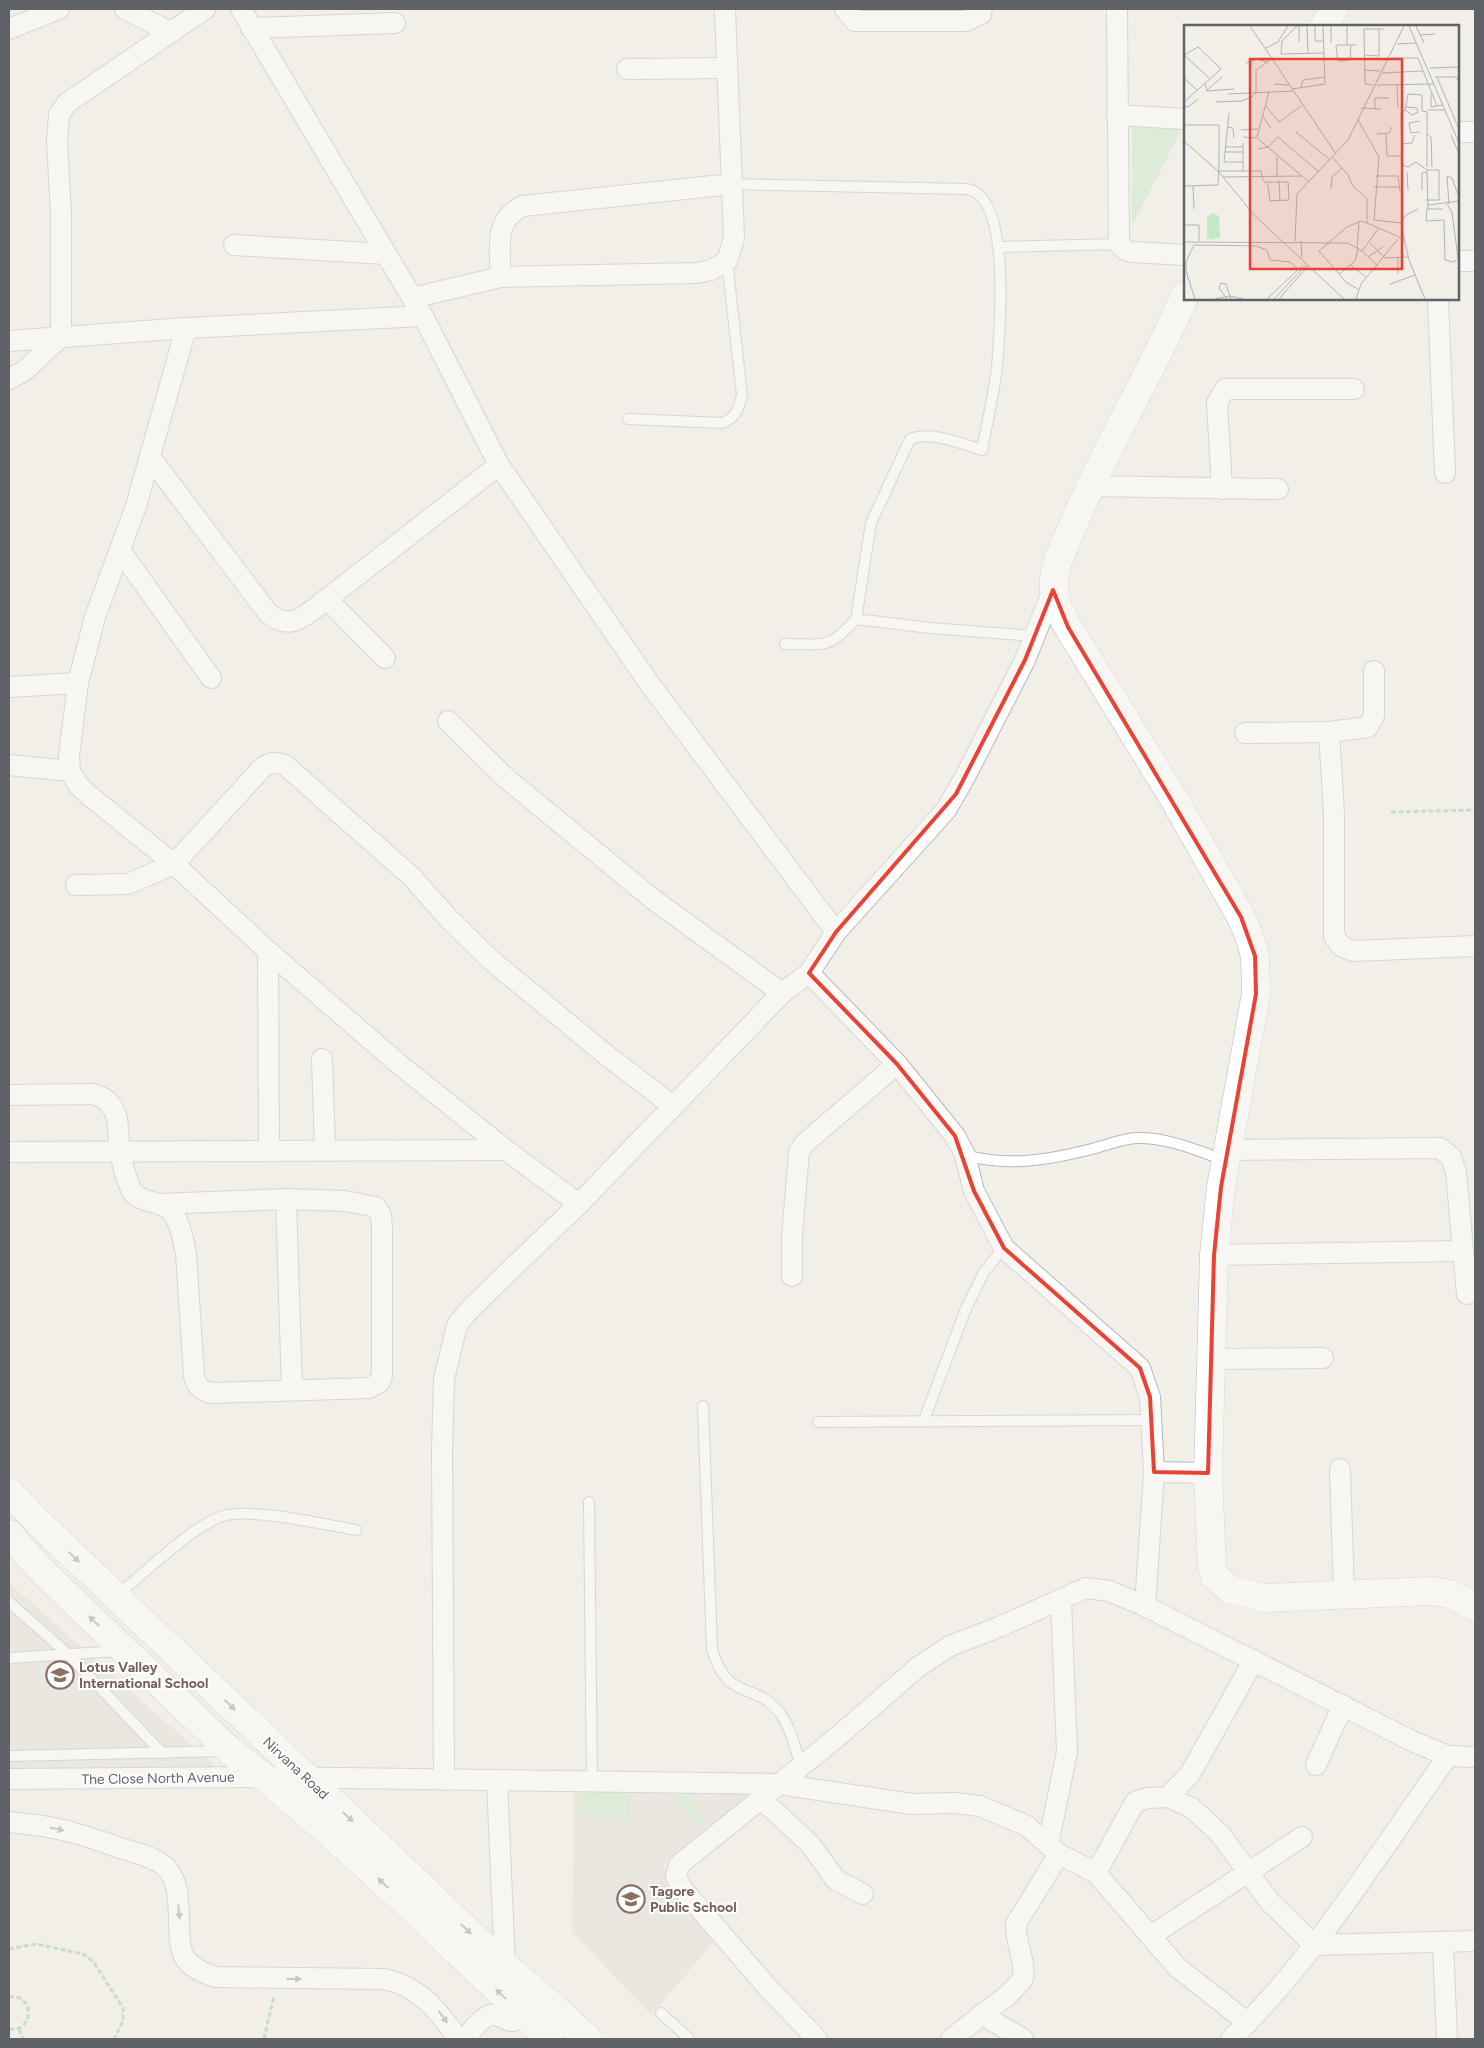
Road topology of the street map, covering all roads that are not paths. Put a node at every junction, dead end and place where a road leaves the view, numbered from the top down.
1 (59, 9) edge
2 (125, 9) edge
3 (205, 9) edge
4 (241, 9) edge
5 (725, 9) edge
6 (845, 9) edge
7 (982, 9) edge
8 (1117, 9) edge
9 (1334, 9) edge
10 (395, 23) dead end
11 (1325, 25) edge
12 (251, 28) junction
13 (9, 29) edge
14 (170, 32) junction
15 (727, 68) junction
16 (627, 69) dead end
17 (1117, 115) junction
18 (1184, 119) edge
19 (1459, 132) edge
20 (1475, 132) edge
21 (732, 184) junction
22 (1119, 244) junction
23 (234, 245) dead end
24 (998, 247) junction
25 (386, 254) junction
26 (1184, 255) edge
27 (726, 260) junction
28 (1459, 261) edge
29 (1475, 261) edge
30 (501, 278) junction
31 (1184, 297) edge
32 (412, 298) junction
33 (1438, 300) edge
34 (424, 316) junction
35 (186, 328) junction
36 (61, 337) junction
37 (9, 341) edge
38 (9, 379) edge
39 (1354, 389) dead end
40 (628, 419) dead end
41 (150, 457) junction
42 (499, 465) junction
43 (1445, 473) dead end
44 (1089, 486) junction
45 (1222, 488) junction
46 (1278, 489) dead end
47 (120, 550) junction
48 (1054, 590) junction
49 (327, 600) junction
50 (856, 619) junction
51 (1034, 636) junction
52 (785, 644) dead end
53 (385, 658) dead end
54 (1374, 671) dead end
55 (211, 678) dead end
56 (78, 683) junction
57 (9, 687) edge
58 (448, 721) dead end
59 (1329, 732) junction
60 (1244, 733) dead end
61 (9, 765) edge
62 (70, 771) junction
63 (174, 864) junction
64 (76, 884) dead end
65 (836, 932) junction
66 (1475, 946) edge
67 (268, 950) junction
68 (809, 973) junction
69 (782, 993) junction
70 (322, 1059) dead end
71 (896, 1064) junction
72 (9, 1095) edge
73 (673, 1106) junction
74 (269, 1149) junction
75 (325, 1149) junction
76 (506, 1150) junction
77 (9, 1152) edge
78 (120, 1152) junction
79 (965, 1155) junction
80 (1227, 1156) junction
81 (286, 1199) junction
82 (158, 1204) junction
83 (579, 1204) junction
84 (1004, 1248) junction
85 (1463, 1251) junction
86 (1214, 1255) junction
87 (792, 1276) dead end
88 (1467, 1294) dead end
89 (1323, 1358) dead end
90 (1212, 1359) junction
91 (292, 1390) junction
92 (703, 1406) dead end
93 (924, 1420) junction
94 (1151, 1420) junction
95 (818, 1422) dead end
96 (1340, 1469) dead end
97 (1154, 1472) junction
98 (1208, 1474) junction
99 (9, 1492) edge
100 (589, 1502) dead end
101 (356, 1530) dead end
102 (9, 1534) edge
103 (1344, 1595) junction
104 (116, 1596) junction
105 (1060, 1600) junction
106 (9, 1602) edge
107 (1146, 1606) junction
108 (1475, 1607) edge
109 (126, 1651) junction
110 (69, 1654) junction
111 (9, 1658) edge
112 (1254, 1660) junction
113 (1343, 1705) junction
114 (230, 1751) junction
115 (162, 1753) junction
116 (9, 1756) edge
117 (1448, 1756) junction
118 (1475, 1757) edge
119 (1316, 1764) dead end
120 (801, 1766) junction
121 (263, 1777) junction
122 (307, 1778) junction
123 (9, 1779) edge
124 (444, 1780) junction
125 (496, 1780) junction
126 (592, 1782) junction
127 (779, 1784) junction
128 (1168, 1797) junction
129 (760, 1798) junction
130 (9, 1822) edge
131 (1302, 1837) dead end
132 (1054, 1850) junction
133 (1096, 1873) junction
134 (1249, 1873) junction
135 (863, 1894) dead end
136 (1152, 1935) junction
137 (1475, 1942) edge
138 (1444, 1943) junction
139 (1314, 1945) junction
140 (505, 1966) junction
141 (661, 2013) dead end
142 (982, 2014) junction
143 (1248, 2023) junction
144 (550, 2028) edge
145 (458, 2039) edge
146 (464, 2039) edge
147 (689, 2039) edge
148 (817, 2039) edge
149 (951, 2039) edge
150 (1024, 2039) edge
151 (1232, 2039) edge
152 (1447, 2039) edge

1 - 13 street
2 - 14 street
3 - 14 street
4 - 12 street
5 - 15 street
6 - 7 street
8 - 17 street
9 - 11 street
10 - 12 street
12 - 25 street
14 - 36 street
15 - 16 street
15 - 21 street
17 - 18 street
17 - 22 street
19 - 20 street
21 - 24 lane
21 - 27 street
21 - 30 street
22 - 24 lane
22 - 26 street
23 - 25 street
24 - 50 lane
25 - 32 street
27 - 30 street
27 - 40 lane
28 - 29 street
30 - 32 street
31 - 44 street
32 - 34 street
33 - 43 street
34 - 35 street
34 - 42 street
35 - 36 street
35 - 41 street
36 - 37 street
36 - 38 street
39 - 45 street
41 - 47 street
41 - 49 street
42 - 49 street
42 - 65 street
44 - 45 street
44 - 48 street
45 - 46 street
47 - 55 street
47 - 56 street
48 - 51 street
48 - 80 street
49 - 53 street
50 - 51 lane
50 - 52 lane
51 - 65 street
54 - 59 street
56 - 57 street
56 - 62 street
58 - 69 street
59 - 60 street
59 - 66 street
61 - 62 street
62 - 63 street
63 - 64 street
63 - 67 street
63 - 73 street
65 - 68 street
67 - 74 street
67 - 76 street
68 - 69 street
68 - 71 street
69 - 73 street
70 - 75 street
71 - 79 street
71 - 87 street
72 - 78 street
73 - 83 street
74 - 75 street
74 - 78 street
75 - 76 street
76 - 83 street
77 - 78 street
78 - 82 street
79 - 80 lane
79 - 84 street
80 - 85 street
80 - 86 street
81 - 82 street
81 - 91 street
81 - 91 street
82 - 91 street
83 - 124 street
84 - 93 lane
84 - 94 street
85 - 86 street
85 - 88 street
86 - 90 street
89 - 90 street
90 - 98 street
92 - 120 lane
93 - 94 lane
93 - 95 lane
94 - 97 street
96 - 103 street
97 - 98 street
97 - 107 street
98 - 103 street
99 -> 104 street, Nirvana Road
100 - 126 lane
101 - 104 lane
109 -> 102 street, Nirvana Road
103 - 108 street
104 -> 122 street, Nirvana Road
105 - 107 street
105 - 120 street
105 - 132 street
106 - 110 lane
107 - 112 street
109 - 110 lane
109 - 114 street, Nirvana Road
110 - 111 lane
110 - 115 lane
112 - 113 street
112 - 128 street
113 - 117 street
113 - 119 street
114 - 115 lane
114 - 121 street, Nirvana Road
115 - 116 lane
117 - 118 street
117 - 139 street
120 - 127 street
121 - 122 street, The Close North Avenue
121 - 123 street, The Close North Avenue
144 -> 121 street, Nirvana Road
122 - 124 street, The Close North Avenue
122 -> 140 street, Nirvana Road
124 - 125 street, The Close North Avenue
125 - 126 street, The Close North Avenue
125 - 140 street
126 - 127 street, The Close North Avenue
127 - 129 street
127 - 132 street, The Close North Avenue
128 - 133 street
128 - 134 street
129 - 135 street
129 - 148 street
130 -> 145 street
131 - 134 street
132 - 133 street, The Close North Avenue
132 - 142 street
133 - 136 street
134 - 136 street
134 - 139 street
136 - 143 street
137 - 138 street
138 - 139 street
138 - 152 street
139 - 143 street
140 - 144 street, Nirvana Road
141 - 147 lane
142 - 149 street
142 - 150 street
143 - 151 street
144 - 146 street

